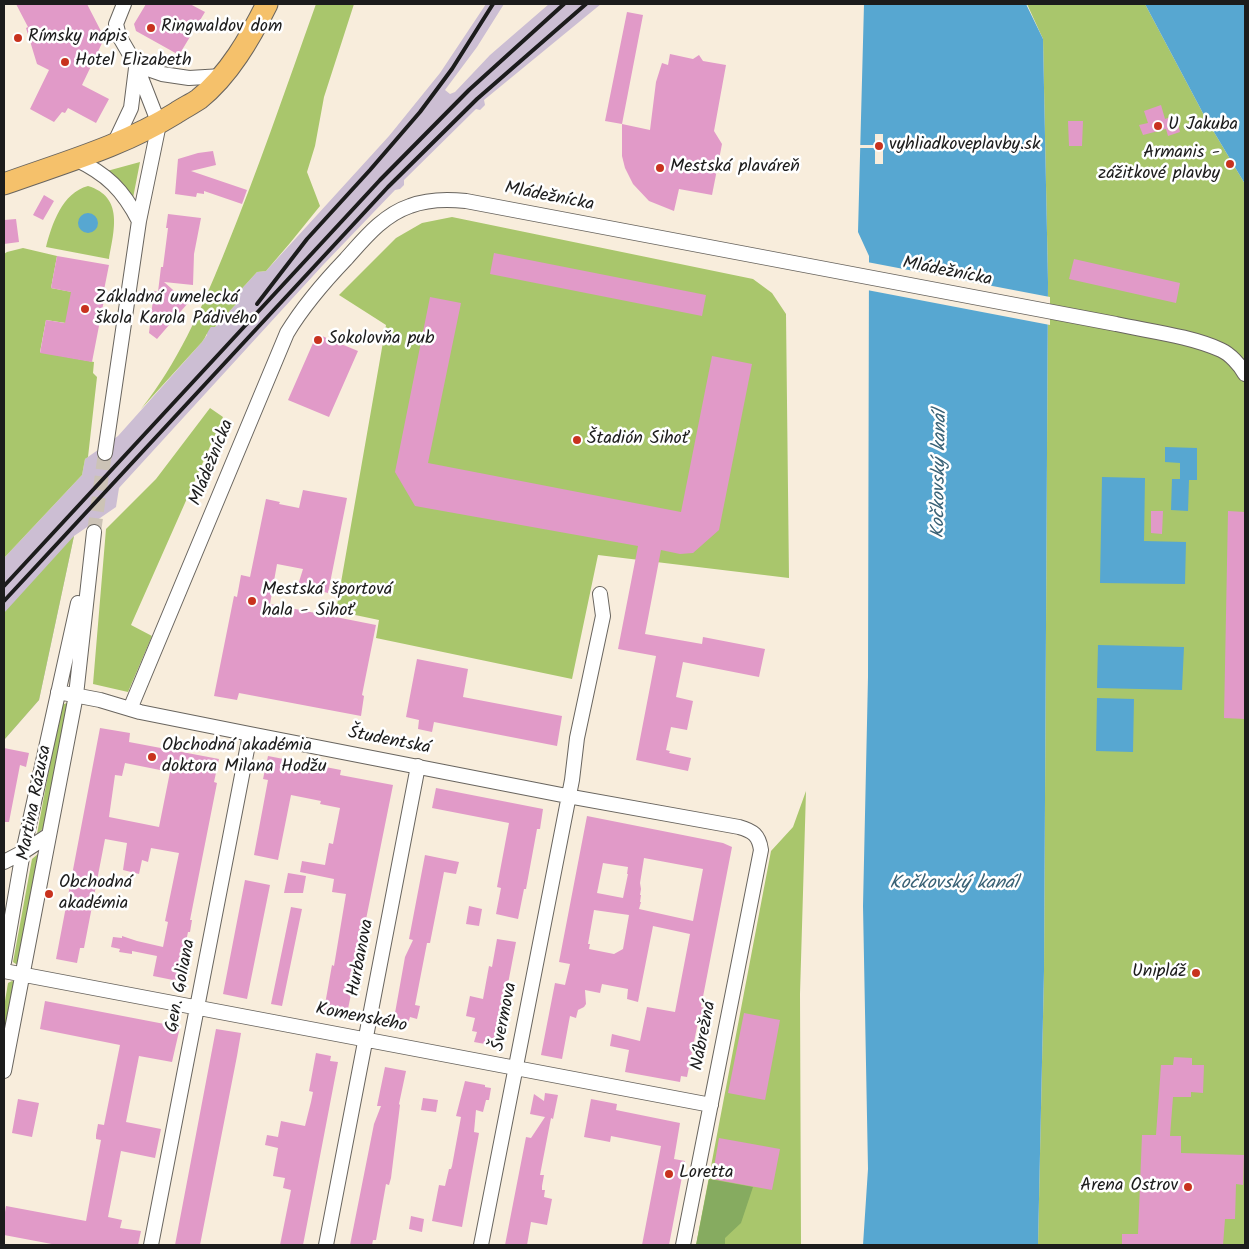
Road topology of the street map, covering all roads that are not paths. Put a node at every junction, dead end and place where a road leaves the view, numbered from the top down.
1 (124, 4) edge
2 (267, 4) edge
3 (136, 64) junction
4 (222, 76) junction
5 (159, 124) junction
6 (114, 144) junction
7 (75, 159) junction
8 (4, 184) edge
9 (139, 221) junction
10 (1245, 374) edge
11 (104, 453) tunnel mouth
12 (600, 594) dead end
13 (58, 692) junction
14 (76, 695) junction
15 (130, 709) junction
16 (250, 734) junction
17 (418, 766) junction
18 (568, 796) junction
19 (49, 835) junction
20 (755, 835) joint
21 (23, 852) junction
22 (4, 862) edge
23 (4, 962) edge
24 (4, 971) edge
25 (22, 974) junction
26 (196, 1007) junction
27 (366, 1039) junction
28 (516, 1068) junction
29 (4, 1070) edge
30 (711, 1105) junction
31 (151, 1245) edge
32 (326, 1245) edge
33 (481, 1245) edge
34 (683, 1245) edge

1 - 3 street
2 - 4 main road
3 - 4 street
3 - 5 street
3 - 6 street
4 - 5 main road
5 - 6 main road
5 - 9 street
6 - 7 main road
7 - 8 main road
7 - 9 street
9 - 11 street
10 - 15 street, Mládežnícka
12 - 18 street
13 - 14 street, Študentská
13 - 14 street, Martina Rázusa
13 - 21 street, Martina Rázusa
14 - 15 street, Študentská
14 - 19 street, Martina Rázusa
15 - 16 street, Študentská
16 - 17 street, Študentská
16 - 26 street, Gen. Goliana
17 - 18 street, Študentská
17 - 27 street, Hurbanova
18 - 20 street, Študentská
18 - 28 street, Švermova
19 - 21 street
19 - 25 street, Martina Rázusa
20 - 30 street, Nábrežná
21 - 22 street
21 - 23 street, Martina Rázusa
24 - 25 street, Komenského
25 - 26 street, Komenského
25 - 29 street, Martina Rázusa
26 - 27 street, Komenského
26 - 31 street, Gen. Goliana
27 - 28 street, Komenského
27 - 32 street, Hurbanova
28 - 30 street, Komenského
28 - 33 street, Švermova
30 - 34 street, Nábrežná

